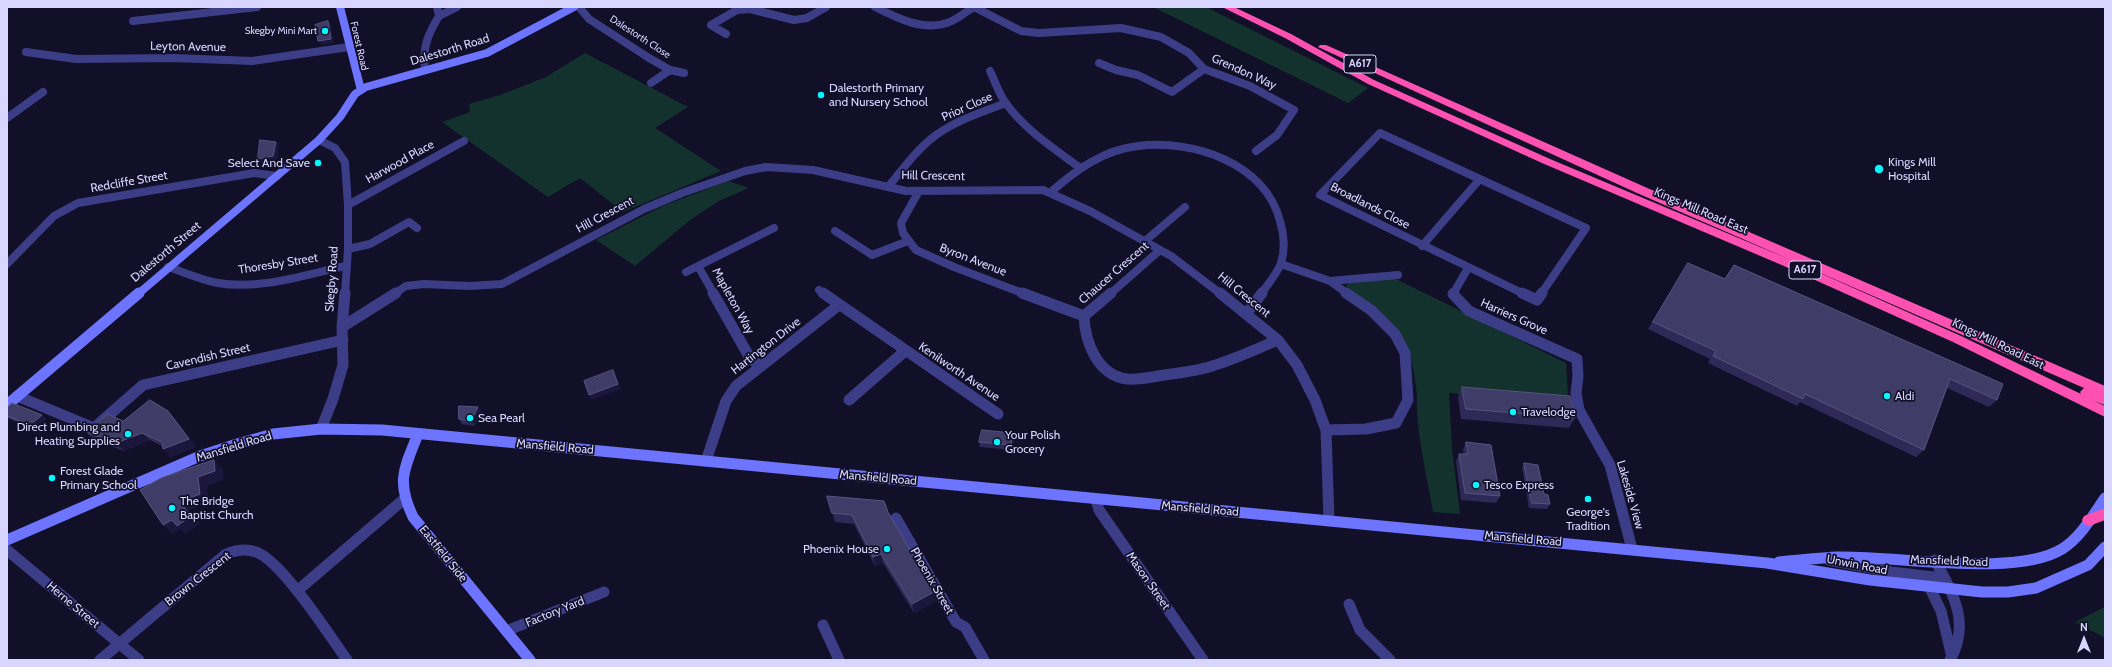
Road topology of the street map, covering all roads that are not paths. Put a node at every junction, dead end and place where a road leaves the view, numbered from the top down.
1 (257, 7) edge
2 (340, 7) edge
3 (436, 7) edge
4 (457, 7) edge
5 (574, 7) edge
6 (580, 7) edge
7 (826, 7) edge
8 (875, 7) edge
9 (974, 7) edge
10 (1226, 7) edge
11 (439, 16) junction
12 (132, 21) dead end
13 (726, 34) dead end
14 (1288, 36) junction
15 (349, 47) junction
16 (26, 52) dead end
17 (1099, 64) dead end
18 (1204, 69) junction
19 (425, 70) junction
20 (670, 70) junction
21 (990, 71) dead end
22 (684, 73) dead end
23 (651, 82) dead end
24 (360, 90) junction
25 (43, 92) dead end
26 (1006, 103) junction
27 (7, 118) edge
28 (319, 140) junction
29 (464, 141) dead end
30 (1256, 151) dead end
31 (1079, 167) junction
32 (277, 176) junction
33 (1479, 180) junction
34 (888, 187) junction
35 (919, 191) junction
36 (1051, 192) junction
37 (348, 205) junction
38 (1185, 207) dead end
39 (417, 228) dead end
40 (774, 228) dead end
41 (834, 230) dead end
42 (908, 241) junction
43 (1145, 241) junction
44 (1422, 246) junction
45 (348, 248) junction
46 (1160, 250) junction
47 (7, 264) edge
48 (1280, 264) junction
49 (345, 266) junction
50 (698, 266) junction
51 (168, 267) junction
52 (1468, 268) junction
53 (686, 272) dead end
54 (1398, 275) dead end
55 (1330, 281) junction
56 (819, 290) dead end
57 (839, 305) junction
58 (1247, 312) junction
59 (1084, 316) junction
60 (342, 327) junction
61 (1970, 331) junction
62 (343, 340) junction
63 (1278, 340) junction
64 (905, 351) junction
65 (1577, 359) joint
66 (760, 366) junction
67 (2070, 376) junction
68 (2105, 385) edge
69 (2105, 391) edge
70 (17, 396) junction
71 (849, 400) dead end
72 (2105, 400) edge
73 (7, 405) edge
74 (2093, 406) junction
75 (2105, 412) edge
76 (998, 414) dead end
77 (2105, 418) edge
78 (321, 429) junction
79 (1326, 430) junction
80 (418, 434) junction
81 (706, 462) junction
82 (2105, 498) edge
83 (403, 500) junction
84 (1096, 500) junction
85 (2105, 514) edge
86 (896, 518) dead end
87 (2089, 520) junction
88 (1329, 521) junction
89 (7, 540) edge
90 (2105, 547) edge
91 (1632, 549) junction
92 (7, 550) edge
93 (1815, 558) junction
94 (1916, 560) junction
95 (1935, 560) junction
96 (1768, 563) junction
97 (1923, 574) junction
98 (1929, 587) junction
99 (1951, 589) junction
100 (297, 591) junction
101 (604, 592) dead end
102 (1349, 604) dead end
103 (823, 625) dead end
104 (506, 631) junction
105 (119, 643) junction
106 (527, 659) edge
107 (1951, 659) edge
108 (100, 660) edge
109 (139, 660) edge
110 (347, 660) edge
111 (840, 660) edge
112 (984, 660) edge
113 (1203, 660) edge
114 (1390, 660) edge

1 - 12 street
2 - 15 main road, Forest Road
3 - 11 street
4 - 11 street
5 - 19 main road, Dalestorth Road
6 - 20 street, Dalestorth Close
7 - 13 street
8 - 9 street
9 - 18 street, Grendon Way
10 - 14 highway, Kings Mill Road East / A617
11 - 19 street
14 - 61 highway, Kings Mill Road East / A617
14 - 74 highway, Kings Mill Road East / A617
15 - 16 street, Leyton Avenue
15 - 24 main road, Forest Road
17 - 18 street
18 - 30 street, Grendon Way
19 - 24 main road, Dalestorth Road
20 - 22 street, Dalestorth Close
20 - 23 street, Dalestorth Close
21 - 26 street, Prior Close
24 - 28 main road, Dalestorth Street
25 - 27 street
26 - 31 street, Prior Close
26 - 34 street, Prior Close
28 - 32 main road, Dalestorth Street
28 - 37 street, Skegby Road
29 - 37 street, Harwood Place
31 - 36 street
31 - 48 street
32 - 47 street, Redcliffe Street
32 - 51 main road, Dalestorth Street
33 - 44 street
33 - 44 street, Broadlands Close
33 - 52 street, Broadlands Close
34 - 35 street, Hill Crescent
34 - 60 street, Hill Crescent
35 - 36 street, Hill Crescent
35 - 42 street
36 - 43 street, Hill Crescent
37 - 45 street, Skegby Road
38 - 43 street
39 - 45 street
40 - 50 street, Mapleton Way
41 - 42 street
42 - 59 street, Byron Avenue
43 - 46 street, Hill Crescent
44 - 52 street, Broadlands Close
45 - 49 street, Skegby Road
46 - 58 street, Hill Crescent
46 - 59 street, Chaucer Crescent
48 - 55 street
48 - 58 street
49 - 51 street, Thoresby Street
49 - 60 street, Skegby Road
50 - 53 street, Mapleton Way
50 - 66 street, Mapleton Way
51 - 70 main road, Dalestorth Street
52 - 65 street, Harriers Grove
54 - 55 street
55 - 79 street
56 - 57 street, Kenilworth Avenue
57 - 64 street, Kenilworth Avenue
57 - 66 street, Hartington Drive
58 - 63 street, Hill Crescent
59 - 63 street, Chaucer Crescent
60 - 62 street, Skegby Road
61 - 67 highway, Kings Mill Road East / A617
61 - 72 highway
62 - 70 street, Cavendish Street
62 - 78 street, Skegby Road
63 - 79 street, Hill Crescent
64 - 71 street, Kenilworth Avenue
64 - 76 street, Kenilworth Avenue
65 - 91 street, Lakeside View
66 - 81 street, Hartington Drive
67 - 68 highway
67 - 69 highway, Kings Mill Road East / A617
70 - 73 main road, Dalestorth Street
74 - 75 highway, Kings Mill Road East / A617
74 - 77 highway
78 - 80 main road, Mansfield Road
78 - 89 main road, Mansfield Road
79 - 88 street, Hill Crescent
80 - 81 main road, Mansfield Road
80 - 83 main road, Eastfield Side
81 - 84 main road, Mansfield Road
82 - 87 main road, Mansfield Road
83 - 100 street
83 - 104 main road, Eastfield Side
84 - 88 main road, Mansfield Road
84 - 113 street, Mason Street
85 - 87 highway
86 - 112 street, Phoenix Street
87 - 95 main road, Mansfield Road
88 - 91 main road, Mansfield Road
90 - 99 main road, Mansfield Road
91 - 96 main road, Mansfield Road
92 - 105 street, Herne Street
93 - 94 main road, Mansfield Road
93 - 96 main road, Mansfield Road
93 - 97 street, Unwin Road
94 - 95 main road, Mansfield Road
94 - 97 street
95 - 99 street
96 - 98 main road, Mansfield Road
97 - 98 street
97 - 99 street, Unwin Road
98 - 99 main road, Mansfield Road
98 - 107 street
99 - 107 street
100 - 105 street, Brown Crescent
100 - 110 street, Brown Crescent
101 - 104 street, Factory Yard
102 - 114 street
103 - 111 street
104 - 106 main road, Eastfield Side
105 - 108 street, Brown Crescent
105 - 109 street, Herne Street

